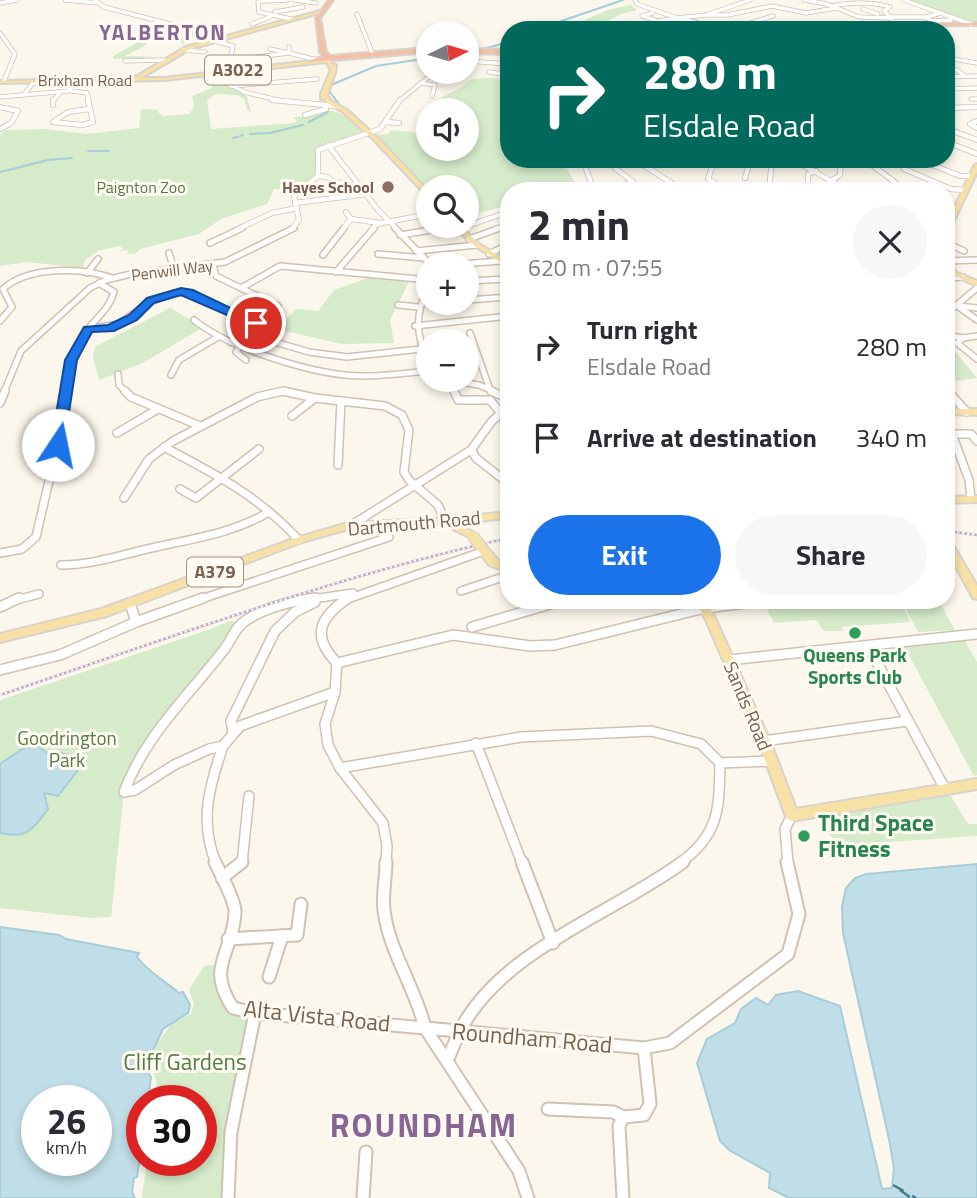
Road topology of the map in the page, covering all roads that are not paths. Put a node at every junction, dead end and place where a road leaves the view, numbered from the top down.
1 (17, 0) edge
2 (65, 0) edge
3 (288, 0) edge
4 (295, 0) edge
5 (331, 0) edge
6 (750, 0) edge
7 (804, 0) edge
8 (886, 0) edge
9 (253, 1) edge
10 (267, 1) edge
11 (635, 1) edge
12 (880, 1) edge
13 (96, 2) edge
14 (259, 2) edge
15 (0, 3) edge
16 (316, 3) edge
17 (901, 3) edge
18 (910, 6) dead end
19 (814, 7) dead end
20 (834, 7) junction
21 (890, 7) junction
22 (862, 9) dead end
23 (308, 10) junction
24 (822, 10) junction
25 (797, 11) junction
26 (884, 11) junction
27 (871, 12) junction
28 (652, 13) dead end
29 (804, 13) junction
30 (357, 14) dead end
31 (781, 14) dead end
32 (878, 14) dead end
33 (273, 15) junction
34 (705, 15) junction
35 (919, 15) junction
36 (773, 16) dead end
37 (791, 17) dead end
38 (859, 17) junction
39 (891, 17) junction
40 (290, 19) junction
41 (676, 19) junction
42 (657, 20) joint
43 (951, 20) dead end
44 (680, 21) edge
45 (757, 21) edge
46 (856, 21) edge
47 (893, 21) edge
48 (251, 24) dead end
49 (955, 26) edge
50 (974, 26) edge
51 (0, 33) edge
52 (221, 37) junction
53 (212, 40) junction
54 (3, 43) edge
55 (289, 47) dead end
56 (270, 49) dead end
57 (183, 50) junction
58 (416, 51) edge
59 (480, 51) edge
60 (205, 52) dead end
61 (500, 52) edge
62 (289, 53) junction
63 (372, 53) junction
64 (329, 58) junction
65 (312, 59) junction
66 (955, 59) edge
67 (164, 60) junction
68 (125, 61) dead end
69 (480, 62) edge
70 (500, 63) edge
71 (977, 63) edge
72 (480, 64) dead end
73 (500, 64) edge
74 (955, 70) edge
75 (488, 72) dead end
76 (500, 74) edge
77 (965, 76) junction
78 (977, 76) edge
79 (216, 77) dead end
80 (955, 77) edge
81 (317, 79) dead end
82 (79, 80) junction
83 (135, 80) junction
84 (3, 82) edge
85 (60, 83) dead end
86 (419, 84) edge
87 (428, 84) edge
88 (230, 86) junction
89 (977, 88) edge
90 (955, 89) edge
91 (71, 90) junction
92 (25, 93) junction
93 (60, 93) junction
94 (432, 96) dead end
95 (0, 97) edge
96 (971, 99) dead end
97 (977, 99) edge
98 (53, 105) dead end
99 (332, 106) junction
100 (0, 107) edge
101 (977, 107) edge
102 (955, 108) edge
103 (89, 109) junction
104 (315, 109) junction
105 (305, 115) dead end
106 (977, 121) edge
107 (386, 122) junction
108 (399, 123) dead end
109 (977, 128) edge
110 (0, 129) edge
111 (955, 132) edge
112 (370, 134) junction
113 (977, 140) edge
114 (328, 145) junction
115 (955, 145) edge
116 (977, 154) edge
117 (977, 166) edge
118 (614, 168) dead end
119 (650, 168) edge
120 (748, 168) edge
121 (810, 168) edge
122 (840, 168) edge
123 (876, 168) edge
124 (903, 168) edge
125 (940, 168) edge
126 (816, 171) junction
127 (318, 176) junction
128 (970, 176) junction
129 (745, 178) dead end
130 (832, 179) junction
131 (345, 182) dead end
132 (416, 182) edge
133 (633, 182) edge
134 (672, 182) edge
135 (808, 182) edge
136 (831, 182) edge
137 (836, 182) edge
138 (895, 182) edge
139 (935, 182) edge
140 (955, 189) edge
141 (964, 190) junction
142 (367, 194) junction
143 (296, 206) junction
144 (957, 209) joint
145 (346, 212) dead end
146 (955, 213) edge
147 (500, 215) edge
148 (416, 216) edge
149 (351, 219) junction
150 (479, 220) edge
151 (388, 221) junction
152 (381, 223) junction
153 (500, 228) edge
154 (416, 233) edge
155 (400, 235) junction
156 (470, 239) joint
157 (210, 243) dead end
158 (477, 245) junction
159 (955, 245) edge
160 (500, 248) edge
161 (416, 251) joint
162 (964, 251) dead end
163 (169, 253) dead end
164 (378, 254) dead end
165 (489, 254) junction
166 (323, 255) dead end
167 (416, 257) edge
168 (98, 259) dead end
169 (500, 260) edge
170 (976, 260) edge
171 (500, 263) edge
172 (479, 264) edge
173 (213, 265) junction
174 (955, 268) edge
175 (174, 270) junction
176 (336, 272) junction
177 (87, 273) junction
178 (955, 274) edge
179 (112, 278) junction
180 (416, 279) edge
181 (500, 279) edge
182 (479, 280) edge
183 (99, 283) junction
184 (977, 286) edge
185 (243, 287) junction
186 (500, 298) edge
187 (479, 299) edge
188 (416, 304) edge
189 (398, 305) dead end
190 (956, 305) junction
191 (977, 308) edge
192 (417, 315) edge
193 (500, 317) edge
194 (200, 320) dead end
195 (977, 320) edge
196 (0, 321) edge
197 (256, 323) junction
198 (415, 326) junction
199 (88, 329) junction
200 (416, 330) edge
201 (955, 336) edge
202 (977, 336) edge
203 (218, 337) junction
204 (963, 338) junction
205 (230, 342) junction
206 (275, 342) dead end
207 (239, 346) junction
208 (955, 346) edge
209 (416, 350) edge
210 (977, 357) edge
211 (479, 359) edge
212 (246, 360) dead end
213 (416, 370) edge
214 (118, 374) dead end
215 (171, 375) dead end
216 (479, 386) edge
217 (490, 390) junction
218 (454, 392) edge
219 (500, 395) edge
220 (315, 398) junction
221 (957, 398) edge
222 (341, 401) junction
223 (0, 403) edge
224 (158, 409) junction
225 (500, 412) joint
226 (972, 412) edge
227 (292, 416) dead end
228 (200, 426) junction
229 (117, 433) dead end
230 (955, 434) edge
231 (977, 441) edge
232 (164, 447) junction
233 (955, 448) edge
234 (259, 449) dead end
235 (471, 451) junction
236 (338, 465) dead end
237 (500, 472) edge
238 (500, 477) edge
239 (224, 478) junction
240 (414, 484) junction
241 (180, 489) dead end
242 (124, 498) dead end
243 (974, 499) edge
244 (955, 500) edge
245 (269, 512) junction
246 (368, 513) junction
247 (500, 516) edge
248 (445, 522) junction
249 (371, 524) junction
250 (350, 526) junction
251 (389, 537) dead end
252 (299, 540) junction
253 (482, 549) junction
254 (0, 553) edge
255 (955, 556) edge
256 (61, 565) dead end
257 (500, 565) edge
258 (500, 578) edge
259 (461, 591) dead end
260 (363, 592) junction
261 (38, 594) dead end
262 (977, 596) edge
263 (326, 597) junction
264 (130, 603) junction
265 (0, 607) edge
266 (533, 609) edge
267 (684, 609) edge
268 (704, 609) edge
269 (136, 622) junction
270 (472, 627) dead end
271 (977, 634) edge
272 (0, 638) edge
273 (867, 646) junction
274 (729, 660) junction
275 (337, 663) junction
276 (0, 670) edge
277 (335, 692) junction
278 (907, 721) junction
279 (233, 733) junction
280 (764, 741) junction
281 (476, 743) junction
282 (223, 746) junction
283 (772, 761) junction
284 (720, 763) junction
285 (340, 768) junction
286 (977, 784) edge
287 (945, 789) junction
288 (249, 796) dead end
289 (792, 815) junction
290 (222, 878) junction
291 (301, 904) dead end
292 (282, 936) junction
293 (228, 939) junction
294 (553, 943) junction
295 (269, 977) dead end
296 (255, 1013) junction
297 (425, 1028) junction
298 (458, 1033) junction
299 (644, 1048) junction
300 (448, 1059) junction
301 (548, 1109) dead end
302 (623, 1117) junction
303 (366, 1152) dead end
304 (228, 1198) edge
305 (363, 1198) edge
306 (528, 1198) edge
307 (622, 1198) edge

1 - 15 street
2 - 13 street
3 - 10 street
4 - 16 street
5 - 23 highway
6 - 34 street
7 - 20 street
8 - 12 street
9 - 14 street
10 - 14 street
11 - 41 street
12 - 20 street
12 - 21 street
13 - 52 street
14 - 33 street
17 - 18 street
17 - 21 street
17 - 50 street
19 - 24 street
20 - 24 street
20 - 38 street
21 - 26 street
22 - 27 street
23 - 33 street
23 - 40 main road
23 - 64 highway
24 - 29 street
25 - 29 street
25 - 31 street
25 - 34 street
26 - 27 street
26 - 39 street
27 - 32 street
28 - 42 street
29 - 37 street
30 - 63 street
33 - 40 street
33 - 48 street
34 - 41 street
35 - 35 street
35 - 39 street
35 - 43 street
36 - 45 street
38 - 39 street
38 - 46 street
39 - 47 street
40 - 52 main road
41 - 42 street
41 - 44 street
49 - 50 highway
51 - 54 street
52 - 53 main road
53 - 57 main road
53 - 62 street
54 - 84 street
55 - 62 street
56 - 62 street
57 - 60 street
57 - 67 main road
58 - 63 highway
59 - 61 highway
62 - 65 street
63 - 64 highway
64 - 65 highway
64 - 99 main road
65 - 83 main road, Brixham Road / A3022
66 - 71 street
67 - 68 street
67 - 83 main road
69 - 70 street
72 - 73 street
74 - 77 street
75 - 76 street
77 - 78 street
77 - 80 street
79 - 88 street
81 - 88 street
82 - 83 main road, Brixham Road / A3022
82 - 84 main road, Brixham Road / A3022
82 - 91 street
85 - 92 street
86 - 107 street
87 - 94 street
88 - 104 street
89 - 90 street
91 - 93 street
91 - 103 street
92 - 93 street
92 - 95 street
93 - 98 street
96 - 97 street
99 - 104 street
99 - 112 main road
100 - 110 street
101 - 102 street
103 - 103 street
104 - 105 street
106 - 109 street
107 - 108 street
107 - 112 street
111 - 113 street
112 - 114 street
112 - 132 main road
114 - 127 street, Penwill Way
114 - 142 street
115 - 116 street
117 - 128 main road
118 - 133 street
119 - 134 street
120 - 129 street
121 - 126 street
122 - 130 street
123 - 138 street
124 - 139 street
125 - 128 street
126 - 130 street
126 - 135 street
127 - 131 street
127 - 143 street, Penwill Way
128 - 141 main road
130 - 136 street
130 - 137 street
140 - 141 street
141 - 144 main road
142 - 143 street
142 - 151 street
143 - 157 street
143 - 173 street, Penwill Way
144 - 146 main road
145 - 149 street
147 - 150 street
148 - 151 street
149 - 152 street
149 - 166 street
151 - 152 street
151 - 155 street
152 - 176 street
153 - 156 street
154 - 155 street
155 - 161 street
156 - 158 main road
158 - 161 street
158 - 165 main road
159 - 162 street
160 - 165 street
163 - 175 street
164 - 167 street
165 - 169 main road
168 - 177 street
170 - 174 street
171 - 172 street
173 - 175 street, Penwill Way
173 - 185 street
175 - 179 street, Penwill Way
176 - 180 street
176 - 185 street
177 - 179 street
177 - 196 street
178 - 184 main road
179 - 183 street, Penwill Way
181 - 182 street
183 - 199 street
183 - 223 street, Penwill Way
184 - 190 street
185 - 197 street
186 - 187 street
188 - 189 street
190 - 191 street
190 - 195 street
192 - 198 street
193 - 198 street
194 - 203 street
197 - 199 street
197 - 205 street
198 - 200 street
199 - 254 street
201 - 204 street
202 - 204 street
203 - 205 street
203 - 215 street
204 - 210 street
205 - 207 street
206 - 209 street
207 - 212 street
207 - 213 street
208 - 210 street
211 - 217 street
214 - 224 street
216 - 217 street
217 - 219 street
218 - 225 street
220 - 222 street
220 - 227 street
220 - 228 street
221 - 226 street
222 - 236 street
222 - 240 street
224 - 228 street
224 - 229 street
225 - 235 street
228 - 232 street
230 - 231 street
232 - 239 street
232 - 242 street
233 - 243 street
234 - 239 street
235 - 237 street
235 - 238 street
235 - 240 street
239 - 241 street
239 - 245 street
240 - 246 street
240 - 248 street
243 - 244 main road
245 - 252 street
245 - 256 street
246 - 249 street
246 - 250 street
247 - 248 main road, Dartmouth Road / A379
248 - 249 main road, Dartmouth Road / A379
248 - 253 main road, bridge
249 - 250 main road, Dartmouth Road / A379
250 - 252 main road, Dartmouth Road / A379
251 - 269 street
252 - 264 main road, Dartmouth Road / A379
253 - 257 main road
253 - 260 street
255 - 262 main road
258 - 259 street
260 - 263 street
260 - 275 street
261 - 265 street
263 - 279 street
263 - 282 street
264 - 269 street
264 - 272 main road, Dartmouth Road / A379
266 - 270 street
267 - 275 street
268 - 274 main road, Sands Road
269 - 276 street
271 - 273 street
273 - 274 street
273 - 278 street
274 - 280 main road, Sands Road
275 - 277 street, Roundham Road
277 - 279 street
277 - 285 street, Roundham Road
278 - 280 street
278 - 287 street
279 - 282 street
280 - 283 main road, Sands Road
281 - 284 street
281 - 285 street
281 - 294 street
282 - 290 street, Alta Vista Road
283 - 284 street
283 - 289 main road, Sands Road
284 - 294 street
285 - 297 street, Roundham Road
286 - 287 main road
287 - 289 main road
288 - 290 street
289 - 299 street, Roundham Road
290 - 293 street, Alta Vista Road
291 - 292 street
292 - 293 street
292 - 295 street
293 - 296 street, Alta Vista Road
294 - 298 street
296 - 297 street, Alta Vista Road
296 - 304 street
297 - 298 street, Roundham Road
297 - 300 street
298 - 299 street, Roundham Road
298 - 300 street
299 - 302 street
300 - 306 street
301 - 302 street
302 - 307 street
303 - 305 street

